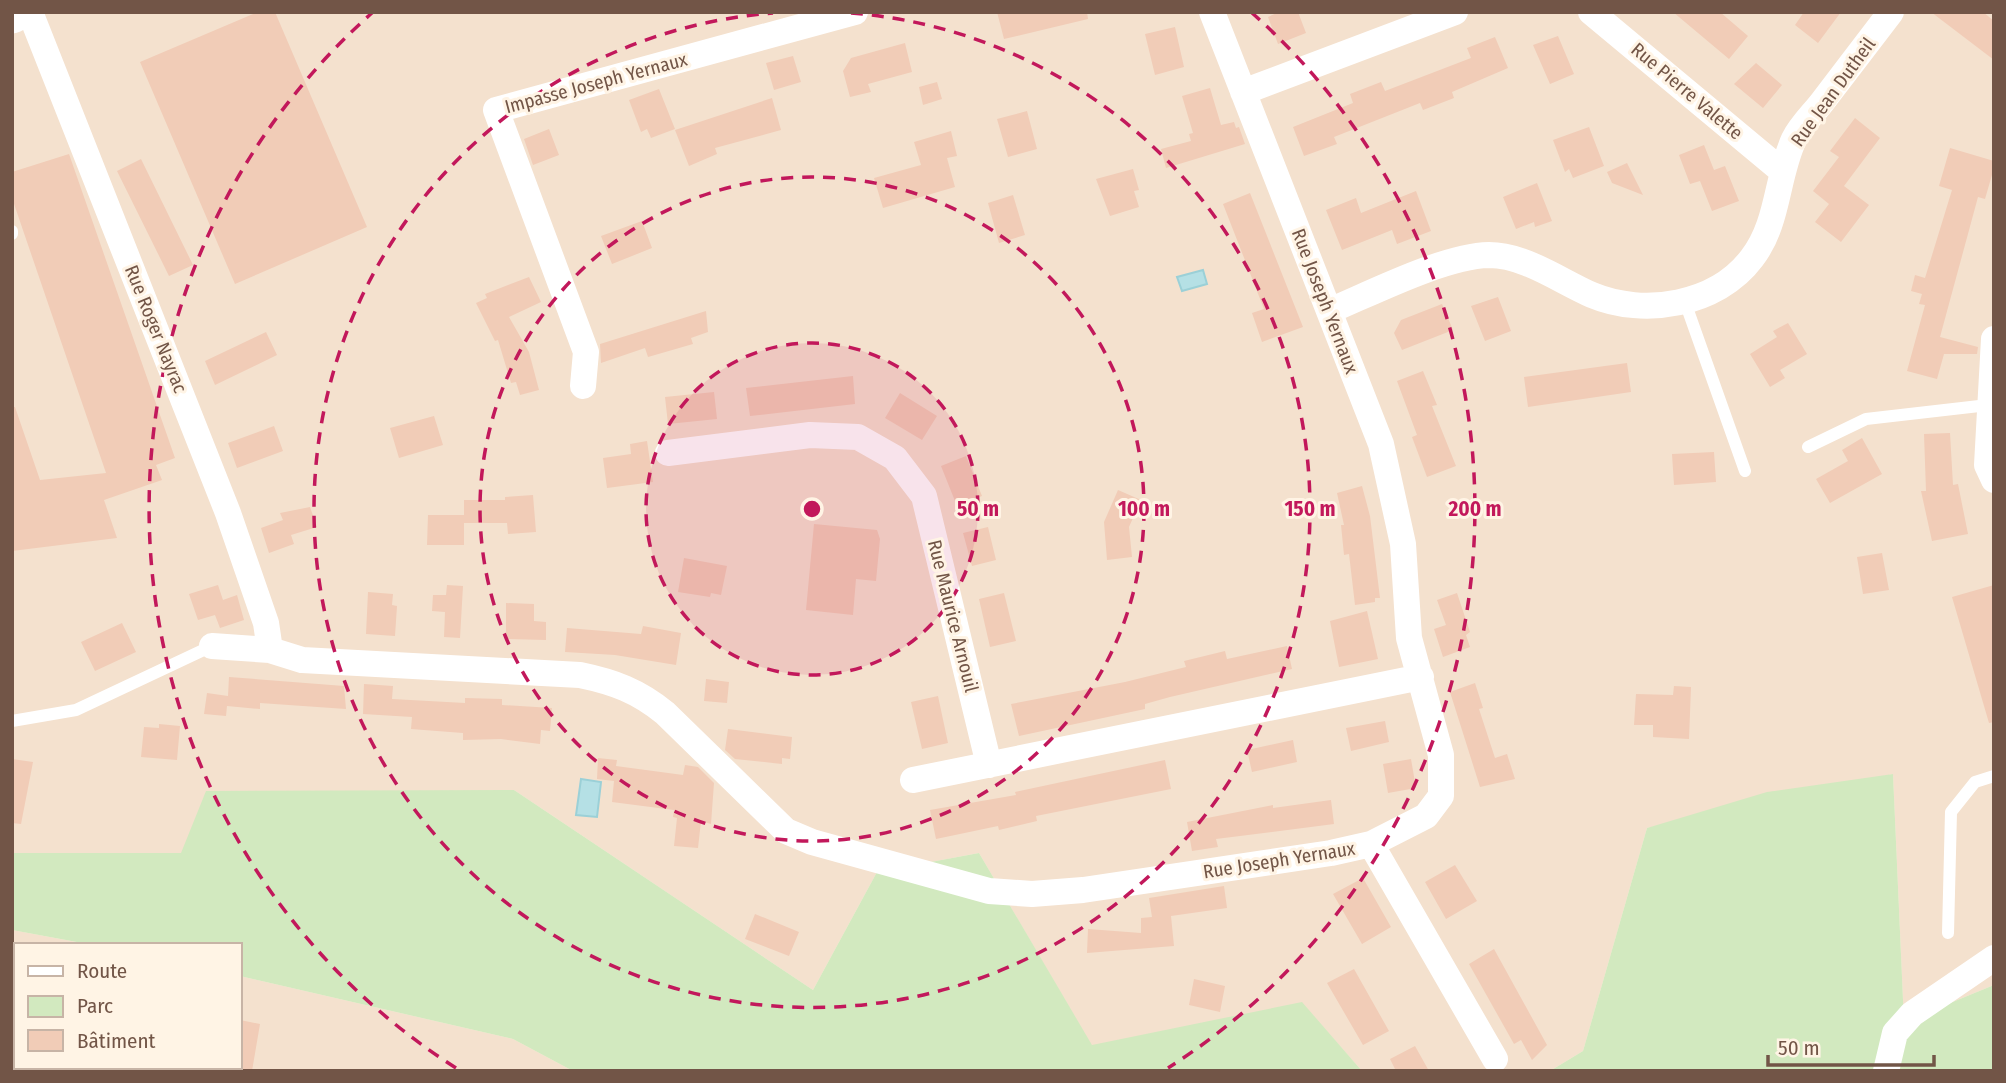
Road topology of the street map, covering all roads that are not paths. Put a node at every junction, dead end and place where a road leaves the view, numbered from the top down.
1 (18, 12) edge
2 (30, 12) edge
3 (855, 12) edge
4 (1212, 12) edge
5 (1455, 12) edge
6 (1591, 12) edge
7 (1891, 12) edge
8 (12, 15) edge
9 (1243, 92) junction
10 (1782, 171) junction
11 (1685, 302) junction
12 (1329, 310) junction
13 (1994, 339) edge
14 (583, 386) dead end
15 (1988, 405) junction
16 (1808, 447) dead end
17 (668, 453) dead end
18 (1745, 471) dead end
19 (1994, 480) edge
20 (212, 646) joint
21 (270, 650) junction
22 (1421, 677) junction
23 (12, 721) edge
24 (989, 765) junction
25 (1994, 776) edge
26 (913, 780) dead end
27 (1371, 844) junction
28 (1948, 933) dead end
29 (1994, 958) edge
30 (1495, 1059) dead end
31 (1886, 1071) edge

1 - 8 main road
2 - 21 street, Rue Roger Nayrac
3 - 14 street, Impasse Joseph Yernaux
4 - 9 street, Rue Joseph Yernaux
5 - 9 street
6 - 10 street, Rue Pierre Valette
7 - 10 street, Rue Jean Dutheil
9 - 12 street, Rue Joseph Yernaux
10 - 11 street, Rue Jean Dutheil
11 - 12 street, Rue Jean Dutheil
11 - 18 lane
12 - 22 street, Rue Joseph Yernaux
13 - 15 street
15 - 16 lane
15 - 19 street
17 - 24 street, Rue Maurice Arnouil
20 - 21 street
20 - 23 lane
21 - 27 street, Rue Joseph Yernaux
22 - 24 street
22 - 27 street, Rue Joseph Yernaux
24 - 26 street
25 - 28 lane
27 - 30 street
29 - 31 street

